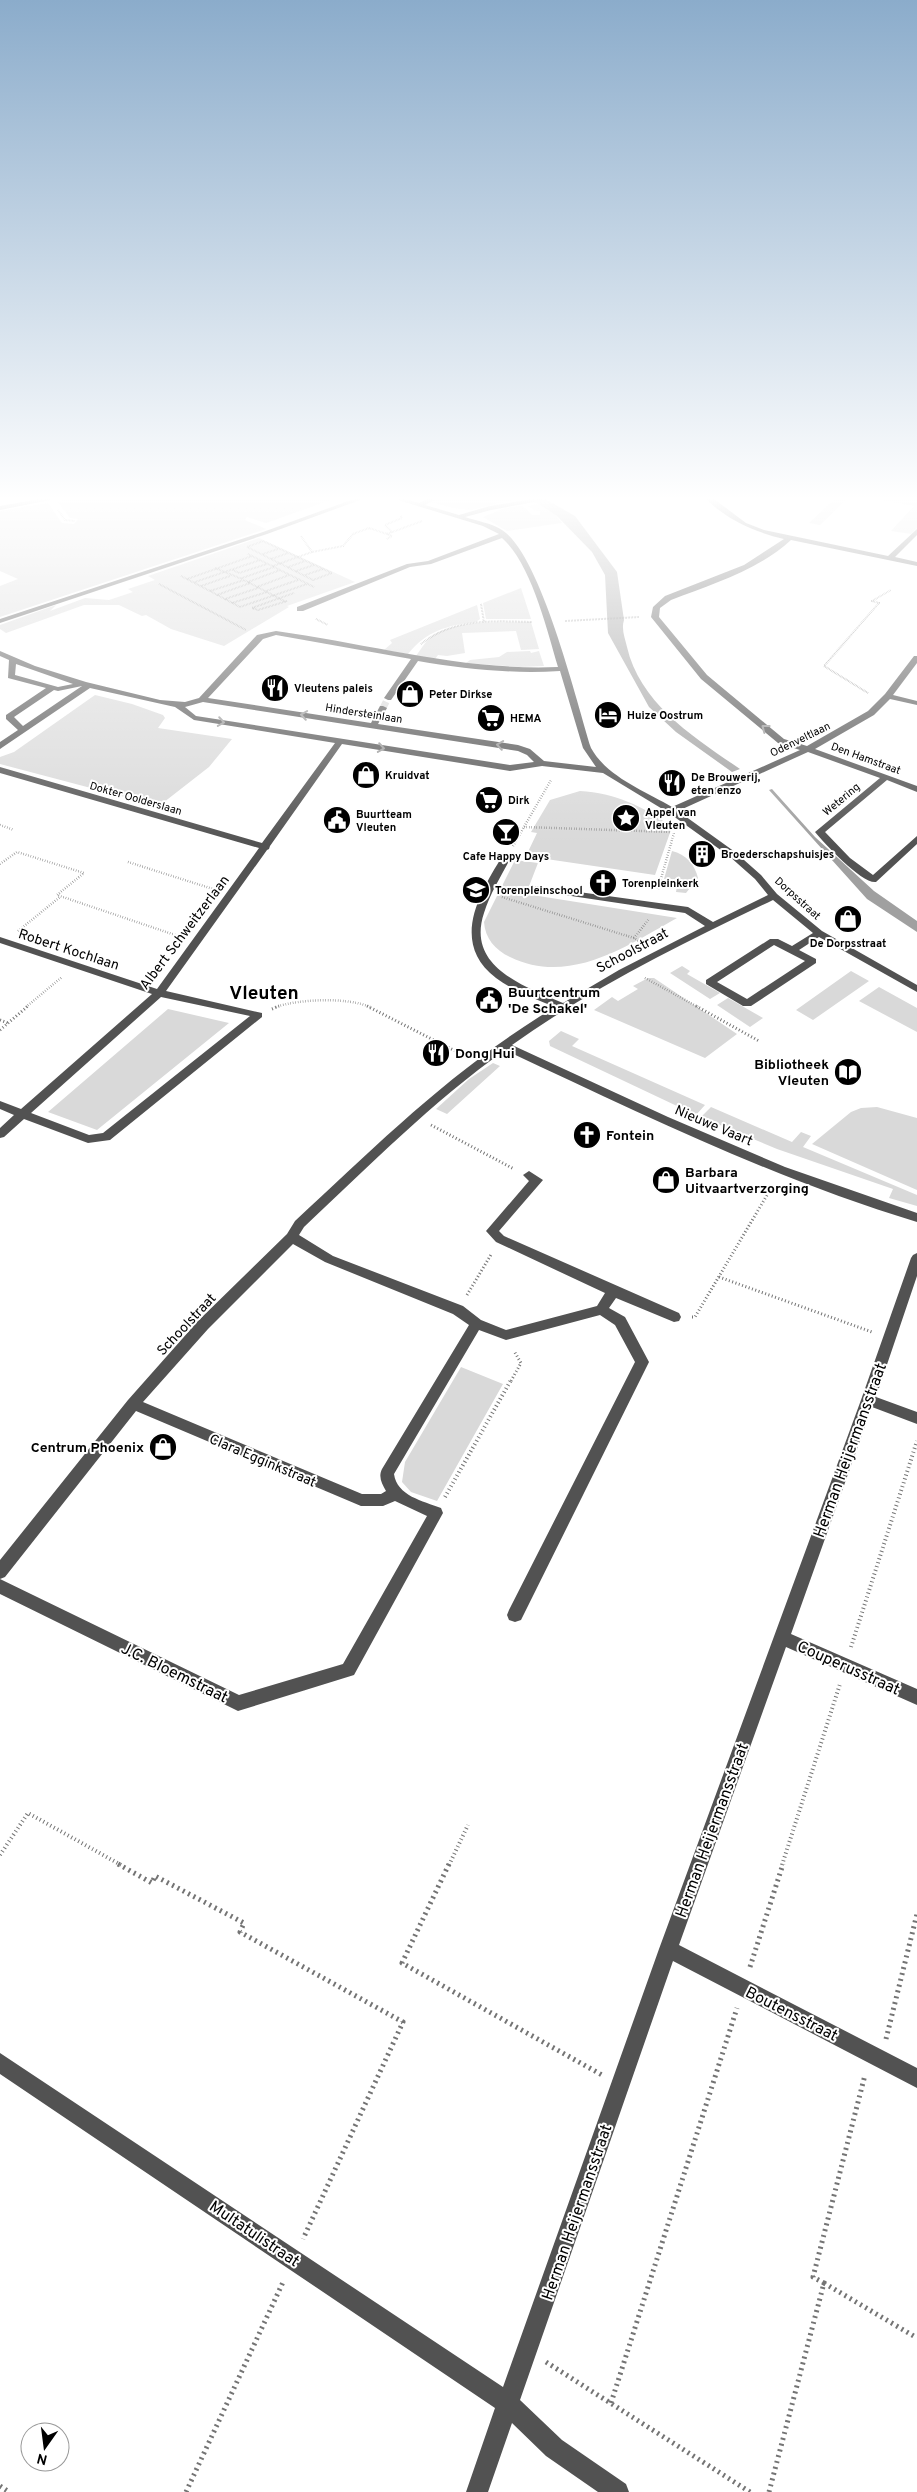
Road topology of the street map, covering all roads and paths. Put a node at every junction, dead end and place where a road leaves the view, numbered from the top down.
1 (26, 612) edge
2 (213, 612) edge
3 (482, 612) edge
4 (543, 612) edge
5 (656, 612) edge
6 (871, 612) edge
7 (625, 618) dead end
8 (0, 621) edge
9 (484, 622) junction
10 (546, 622) junction
11 (260, 637) junction
12 (0, 653) edge
13 (416, 658) junction
14 (917, 658) edge
15 (13, 659) junction
16 (562, 669) junction
17 (84, 685) junction
18 (55, 689) junction
19 (388, 698) tunnel mouth
20 (885, 699) junction
21 (202, 700) junction
22 (917, 703) edge
23 (177, 705) junction
24 (383, 708) tunnel mouth
25 (374, 726) junction
26 (22, 730) junction
27 (340, 741) junction
28 (0, 746) edge
29 (808, 749) junction
30 (542, 763) junction
31 (558, 765) junction
32 (0, 770) edge
33 (605, 771) junction
34 (886, 776) junction
35 (917, 789) edge
36 (672, 811) junction
37 (0, 825) edge
38 (524, 827) junction
39 (14, 830) dead end
40 (917, 839) edge
41 (266, 847) junction
42 (506, 857) joint
43 (128, 862) dead end
44 (0, 864) edge
45 (538, 888) dead end
46 (230, 895) junction
47 (774, 896) junction
48 (60, 897) junction
49 (653, 905) junction
50 (712, 926) junction
51 (820, 933) junction
52 (634, 938) dead end
53 (2, 941) edge
54 (196, 942) junction
55 (792, 950) junction
56 (75, 965) junction
57 (917, 989) edge
58 (158, 993) junction
59 (561, 1006) junction
60 (258, 1015) junction
61 (0, 1020) edge
62 (9, 1023) junction
63 (0, 1030) edge
64 (504, 1045) junction
65 (479, 1063) junction
66 (0, 1105) edge
67 (22, 1114) junction
68 (416, 1116) junction
69 (0, 1134) edge
70 (781, 1170) junction
71 (529, 1176) joint
72 (917, 1218) edge
73 (496, 1235) junction
74 (292, 1237) junction
75 (917, 1258) edge
76 (720, 1277) junction
77 (613, 1291) junction
78 (458, 1310) junction
79 (601, 1310) junction
80 (674, 1317) joint
81 (476, 1324) junction
82 (506, 1336) junction
83 (889, 1338) junction
84 (868, 1400) junction
85 (134, 1404) junction
86 (917, 1418) edge
87 (917, 1441) edge
88 (394, 1494) junction
89 (436, 1513) junction
90 (0, 1572) edge
91 (0, 1586) edge
92 (515, 1615) dead end
93 (781, 1637) junction
94 (846, 1665) junction
95 (917, 1697) edge
96 (468, 1825) dead end
97 (0, 1855) edge
98 (917, 1914) edge
99 (668, 1948) junction
100 (743, 1988) junction
101 (876, 2057) junction
102 (0, 2063) edge
103 (917, 2078) edge
104 (620, 2086) junction
105 (294, 2259) junction
106 (824, 2283) junction
107 (917, 2338) edge
108 (528, 2350) junction
109 (611, 2403) junction
110 (509, 2404) junction
111 (0, 2486) edge
112 (9, 2492) edge
113 (186, 2492) edge
114 (477, 2492) edge
115 (618, 2492) edge
116 (750, 2492) edge
117 (769, 2492) edge

1 - 8 street
2 - 11 path
3 - 9 path
4 - 10 street
29 -> 5 street, Den Hamstraat
6 - 20 path
7 - 10 path
9 - 10 path
9 - 13 path
10 - 16 street
11 - 13 street
11 - 21 street
12 - 15 street, Hindersteinlaan
13 - 16 street
13 - 19 street
14 - 20 street, Odenveltlaan
15 - 17 street, Hindersteinlaan
15 - 18 street
16 - 33 street
17 - 18 street
17 - 23 street, Hindersteinlaan
17 - 26 street
18 - 26 street
20 - 22 street
20 - 29 street, Odenveltlaan
21 - 23 street, Hindersteinlaan
25 -> 21 street, Hindersteinlaan
23 -> 27 street, Hindersteinlaan
24 - 25 street
30 -> 25 street, Hindersteinlaan
26 - 28 street
27 -> 30 street, Hindersteinlaan
27 - 41 street, Albert Schweitzerlaan
29 - 34 street, Den Hamstraat
29 - 36 street, Odenveltlaan
30 - 31 street, Hindersteinlaan
31 - 33 street, Hindersteinlaan
31 - 38 path
32 - 41 street, Dokter Oolderslaan
33 - 36 street, Hindersteinlaan
34 - 35 street, Den Hamstraat
34 - 40 street, Wetering
36 - 47 street, Dorpsstraat
37 - 39 path
38 - 42 path
38 - 49 path
41 - 46 street, Albert Schweitzerlaan
42 - 59 street
43 - 46 path
44 - 48 path
45 - 49 street
46 - 54 street, Albert Schweitzerlaan
47 - 50 street, Schoolstraat
47 - 51 street, Dorpsstraat
48 - 53 path
48 - 54 path
49 - 50 street
49 - 52 path
50 - 59 street, Schoolstraat
51 - 55 street
51 - 57 street, Dorpsstraat
53 - 56 street, Robert Kochlaan
54 - 58 street, Albert Schweitzerlaan
55 - 55 street
56 - 58 street, Robert Kochlaan
56 - 62 path
58 - 60 street, Robert Kochlaan
58 - 67 street, Albert Schweitzerlaan
59 - 64 street, Schoolstraat
60 - 65 path
60 - 67 street
61 - 62 path
62 - 63 path
64 - 65 street, Schoolstraat
64 - 70 street, Nieuwe Vaart
65 - 68 street, Schoolstraat
66 - 67 street
67 - 69 street, Albert Schweitzerlaan
68 - 71 path
68 - 74 street, Schoolstraat
70 - 72 street, Nieuwe Vaart
70 - 76 path
71 - 73 street
73 - 77 street
73 - 78 path
74 - 78 street
74 - 85 street, Schoolstraat
75 - 83 street, Herman Heijermansstraat
76 - 80 path
76 - 83 path
77 - 79 street
77 - 80 street
78 - 81 street
79 - 82 street
79 - 92 street
81 - 82 street
81 - 88 street
82 - 89 path
83 - 84 street, Herman Heijermansstraat
84 - 86 street
84 - 93 street, Herman Heijermansstraat
85 - 88 street, Clara Egginkstraat
85 - 90 street, Schoolstraat
87 - 94 path
88 - 89 street
89 - 91 street, J.C. Bloemstraat
93 - 94 street, Couperusstraat
93 - 99 street, Herman Heijermansstraat
94 - 95 street, Couperusstraat
94 - 100 path
96 - 104 path
97 - 105 path
98 - 101 path
99 - 100 street, Boutensstraat
99 - 104 street, Herman Heijermansstraat
100 - 101 street, Boutensstraat
100 - 109 path
101 - 103 street, Boutensstraat
101 - 106 path
102 - 105 street, Multatulistraat
104 - 108 street, Herman Heijermansstraat
105 - 110 street, Multatulistraat
105 - 113 path
106 - 107 path
106 - 117 path
108 - 109 path
108 - 110 street, Herman Heijermansstraat
109 - 116 path
110 - 114 street
110 - 115 street, Multatulistraat
111 - 112 path

